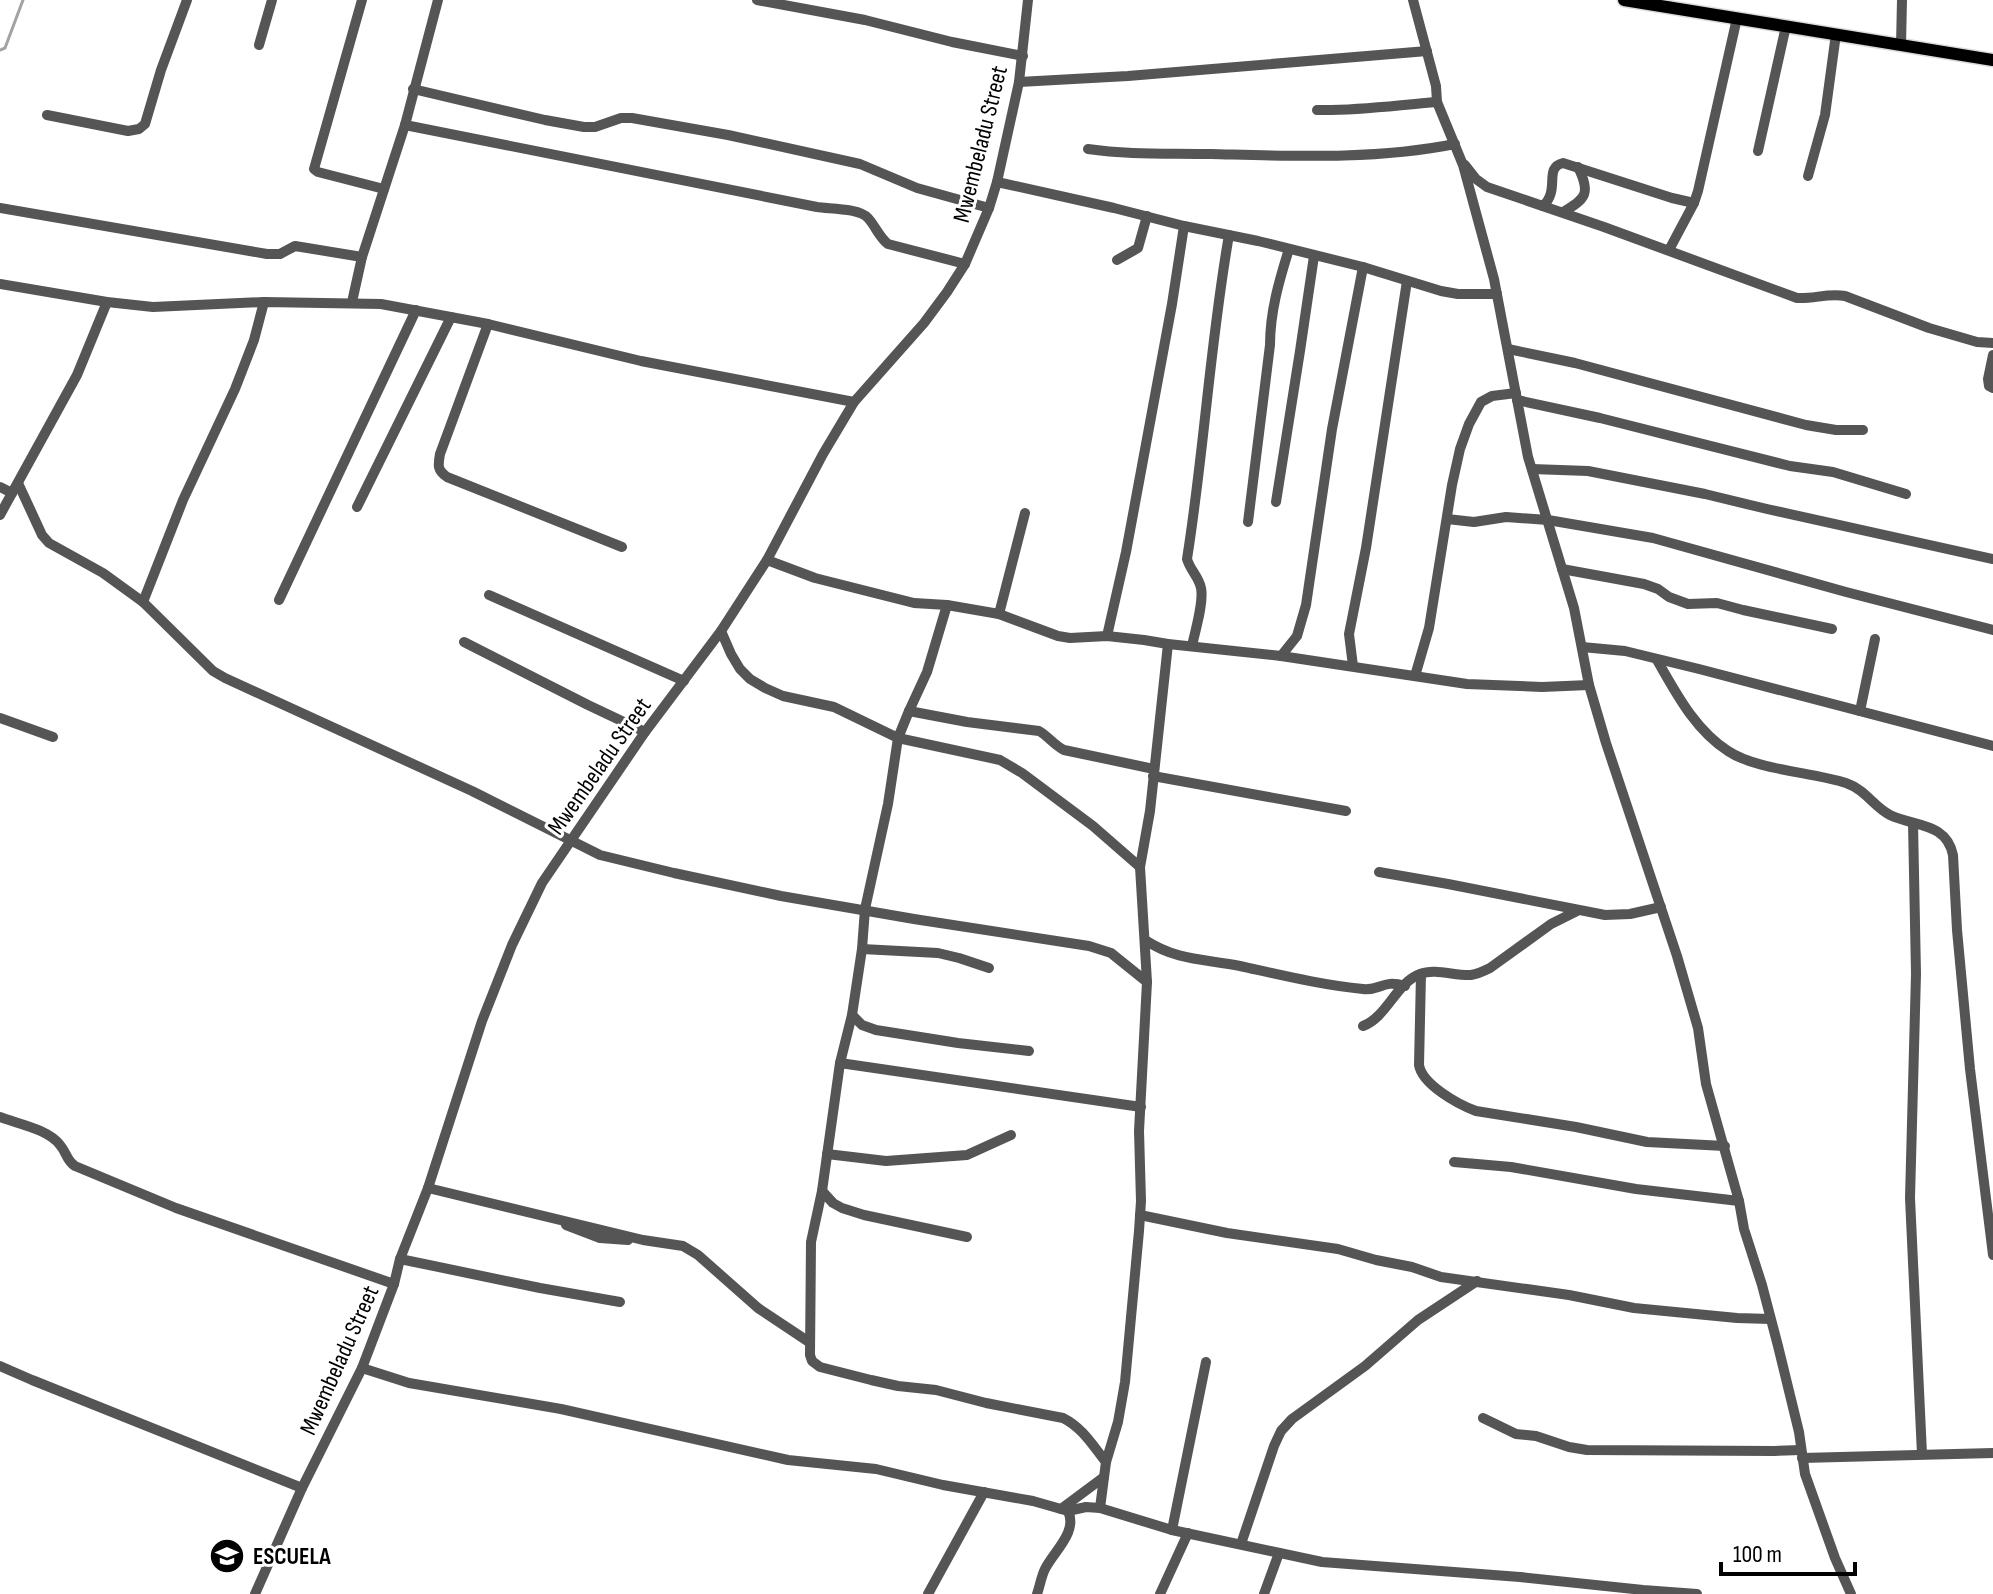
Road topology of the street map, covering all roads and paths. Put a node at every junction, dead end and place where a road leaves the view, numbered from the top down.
1 (187, 0) edge
2 (272, 0) edge
3 (362, 0) edge
4 (438, 0) edge
5 (757, 0) edge
6 (1028, 0) edge
7 (1413, 0) edge
8 (1624, 0) edge
9 (1902, 0) edge
10 (1646, 2) edge
11 (1737, 18) junction
12 (1786, 26) junction
13 (1836, 34) junction
14 (259, 45) dead end
15 (1901, 45) junction
16 (1427, 51) junction
17 (1023, 56) junction
18 (1993, 60) edge
19 (1019, 82) junction
20 (413, 89) junction
21 (1437, 102) junction
22 (1317, 110) dead end
23 (47, 115) dead end
24 (405, 125) junction
25 (1455, 144) junction
26 (1088, 149) dead end
27 (1758, 151) dead end
28 (1462, 161) junction
29 (1578, 167) junction
30 (1808, 176) dead end
31 (997, 182) junction
32 (384, 189) junction
33 (1694, 203) junction
34 (1543, 206) junction
35 (0, 208) edge
36 (989, 208) junction
37 (1563, 212) junction
38 (1147, 216) junction
39 (1184, 226) junction
40 (1229, 235) junction
41 (1289, 249) junction
42 (1669, 250) junction
43 (1314, 256) junction
44 (362, 257) junction
45 (1117, 260) dead end
46 (965, 264) junction
47 (1363, 267) junction
48 (1407, 281) junction
49 (0, 284) edge
50 (1497, 294) junction
51 (107, 302) junction
52 (264, 302) junction
53 (352, 302) junction
54 (416, 310) junction
55 (451, 317) junction
56 (488, 324) junction
57 (1993, 343) edge
58 (1508, 349) junction
59 (1993, 355) edge
60 (1993, 388) edge
61 (1516, 396) junction
62 (854, 402) junction
63 (1863, 430) dead end
64 (1532, 469) junction
65 (0, 487) edge
66 (15, 488) junction
67 (1906, 494) dead end
68 (1276, 502) dead end
69 (357, 507) dead end
70 (1025, 513) dead end
71 (0, 515) edge
72 (1447, 519) junction
73 (1548, 520) junction
74 (1248, 522) dead end
75 (622, 547) dead end
76 (1993, 559) edge
77 (767, 560) junction
78 (1562, 569) junction
79 (489, 595) dead end
80 (279, 600) dead end
81 (143, 602) junction
82 (947, 605) junction
83 (999, 614) junction
84 (1832, 629) dead end
85 (1993, 630) edge
86 (721, 631) junction
87 (1107, 636) junction
88 (1875, 639) dead end
89 (464, 642) dead end
90 (1168, 644) junction
91 (1192, 646) junction
92 (1582, 647) junction
93 (1281, 656) junction
94 (1657, 660) junction
95 (1353, 666) junction
96 (1415, 676) junction
97 (684, 681) junction
98 (1589, 685) junction
99 (909, 711) junction
100 (1860, 711) junction
101 (0, 718) edge
102 (645, 732) junction
103 (53, 737) dead end
104 (898, 738) junction
105 (1993, 746) edge
106 (1154, 772) junction
107 (1346, 811) dead end
108 (1913, 823) junction
109 (571, 841) junction
110 (1140, 867) junction
111 (1379, 872) dead end
112 (1661, 907) junction
113 (865, 909) junction
114 (1578, 910) junction
115 (1145, 940) junction
116 (862, 949) junction
117 (989, 968) dead end
118 (1421, 974) junction
119 (1147, 982) junction
120 (1405, 986) junction
121 (852, 1015) junction
122 (1363, 1026) dead end
123 (1029, 1051) dead end
124 (840, 1063) junction
125 (1141, 1107) junction
126 (0, 1117) edge
127 (1011, 1135) dead end
128 (1725, 1146) junction
129 (827, 1154) junction
130 (1454, 1162) dead end
131 (428, 1188) junction
132 (822, 1191) junction
133 (1739, 1201) junction
134 (1140, 1215) junction
135 (967, 1237) dead end
136 (1993, 1255) edge
137 (400, 1259) junction
138 (1477, 1281) junction
139 (394, 1284) junction
140 (620, 1302) dead end
141 (1770, 1319) junction
142 (809, 1342) junction
143 (1206, 1362) dead end
144 (0, 1366) edge
145 (362, 1368) junction
146 (1483, 1418) dead end
147 (1993, 1453) edge
148 (1801, 1454) junction
149 (1922, 1454) junction
150 (1106, 1462) junction
151 (1104, 1477) junction
152 (302, 1488) junction
153 (984, 1492) junction
154 (1100, 1508) junction
155 (1065, 1510) junction
156 (1172, 1530) junction
157 (1188, 1533) junction
158 (1241, 1544) junction
159 (1279, 1553) junction
160 (255, 1594) edge
161 (928, 1594) edge
162 (1037, 1594) edge
163 (1160, 1594) edge
164 (1264, 1594) edge
165 (1697, 1594) edge
166 (1849, 1594) edge

1 - 23 street
2 - 14 street
3 - 32 street
4 - 20 street
5 - 17 street
6 - 17 street, Mwembeladu Street
7 - 16 street
8 - 10 main road
9 - 15 street
10 - 11 main road
11 - 12 main road
11 - 33 street
12 - 13 main road
12 - 27 street
13 - 15 main road
13 - 30 street
15 - 18 main road
16 - 19 street
16 - 21 street
17 - 19 street, Mwembeladu Street
19 - 31 street, Mwembeladu Street
20 - 24 street
20 - 36 street
21 - 22 street
21 - 25 street
24 - 32 street
24 - 46 street
25 - 26 street
25 - 28 street
28 - 34 street
28 - 50 street
29 - 33 street
29 - 34 street
29 - 37 street
31 - 36 street, Mwembeladu Street
31 - 38 street
32 - 44 street
33 - 42 street
34 - 37 street
35 - 44 street
36 - 46 street, Mwembeladu Street
37 - 42 street
38 - 39 street
38 - 45 street
39 - 40 street
39 - 87 street
40 - 41 street
40 - 91 street
41 - 43 street
41 - 74 street
42 - 57 street
43 - 47 street
43 - 68 street
44 - 53 street
46 - 62 street, Mwembeladu Street
47 - 48 street
47 - 93 street
48 - 50 street
48 - 95 street
49 - 51 street
50 - 58 street
51 - 52 street
51 - 66 street
52 - 53 street
52 - 81 street
53 - 54 street
54 - 55 street
54 - 80 street
55 - 56 street
55 - 69 street
56 - 62 street
56 - 75 street
58 - 61 street
58 - 63 street
59 - 60 street
61 - 64 street
61 - 67 street
61 - 72 street
62 - 77 street, Mwembeladu Street
64 - 73 street
64 - 76 street
65 - 66 street
66 - 71 street
66 - 81 street
70 - 83 street
72 - 73 street
72 - 96 street
73 - 78 street
73 - 85 street
77 - 82 street
77 - 86 street, Mwembeladu Street
78 - 84 street
78 - 92 street
79 - 97 street
81 - 109 street
82 - 83 street
82 - 99 street
83 - 87 street
86 - 97 street, Mwembeladu Street
86 - 104 street
87 - 90 street
88 - 100 street
89 - 102 street
90 - 91 street
90 - 106 street
91 - 93 street
92 - 94 street
92 - 98 street
93 - 95 street
94 - 100 street
94 - 108 street
95 - 96 street
96 - 98 street
97 - 102 street, Mwembeladu Street
98 - 112 street
99 - 104 street
99 - 106 street
100 - 105 street
101 - 103 street
102 - 109 street, Mwembeladu Street
104 - 110 street
104 - 113 street
106 - 107 street
106 - 110 street
108 - 136 street
108 - 149 street
109 - 113 street
109 - 131 street, Mwembeladu Street
110 - 115 street
111 - 114 street
112 - 114 street
112 - 128 street
113 - 116 street
113 - 119 street
114 - 118 street
115 - 119 street
115 - 120 street
116 - 117 street
116 - 121 street
118 - 120 street
118 - 128 street
119 - 125 street
120 - 122 street
121 - 123 street
121 - 124 street
124 - 125 street
124 - 129 street
125 - 134 street
126 - 139 street
127 - 129 street
128 - 133 street
129 - 132 street
130 - 133 street
131 - 137 street, Mwembeladu Street
131 - 142 street
132 - 135 street
132 - 142 street
133 - 141 street
134 - 138 street
134 - 150 street
137 - 139 street, Mwembeladu Street
137 - 140 street
138 - 141 street
138 - 158 street
139 - 145 street, Mwembeladu Street
141 - 148 street
142 - 150 street
143 - 156 street
144 - 152 street
145 - 152 street, Mwembeladu Street
145 - 153 street
146 - 148 street
147 - 149 street
148 - 149 street
148 - 166 street
150 - 151 street
151 - 154 street
151 - 155 street
152 - 160 street, Mwembeladu Street
153 - 155 street
153 - 161 street
154 - 155 street
154 - 156 street
155 - 162 street
156 - 157 street
157 - 158 street
157 - 163 street
158 - 159 street
159 - 164 street
159 - 165 street

